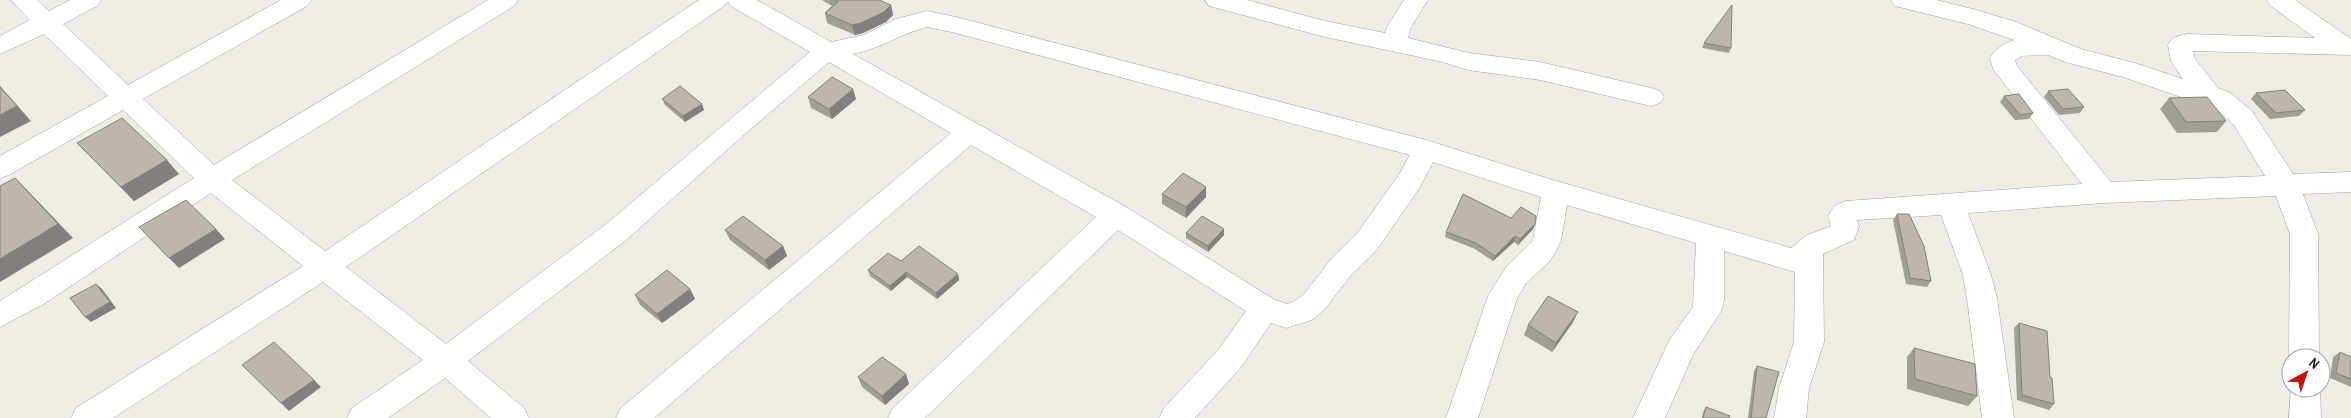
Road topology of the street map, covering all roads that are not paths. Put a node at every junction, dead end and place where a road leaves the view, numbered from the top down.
1 (23, 0) edge
2 (89, 0) edge
3 (299, 0) edge
4 (506, 0) edge
5 (716, 0) edge
6 (738, 0) edge
7 (1217, 0) edge
8 (1416, 0) edge
9 (1903, 0) edge
10 (2280, 0) edge
11 (1971, 9) edge
12 (47, 22) junction
13 (1395, 44) junction
14 (0, 46) edge
15 (2347, 46) edge
16 (2052, 47) junction
17 (827, 51) junction
18 (2209, 95) junction
19 (126, 97) junction
20 (1651, 97) dead end
21 (969, 132) junction
22 (1426, 150) junction
23 (0, 168) edge
24 (212, 179) junction
25 (2351, 182) edge
26 (2284, 183) junction
27 (1556, 191) junction
28 (2104, 193) junction
29 (1951, 204) junction
30 (1116, 216) junction
31 (1710, 237) junction
32 (1808, 251) junction
33 (324, 266) junction
34 (1265, 308) junction
35 (0, 315) edge
36 (2304, 348) edge
37 (446, 360) junction
38 (2305, 398) edge
39 (87, 418) edge
40 (363, 418) edge
41 (513, 418) edge
42 (632, 418) edge
43 (904, 418) edge
44 (1175, 418) edge
45 (1462, 418) edge
46 (1649, 418) edge
47 (1790, 418) edge
48 (1998, 418) edge
49 (2305, 418) edge

1 - 12 street
2 - 12 street
3 - 19 street
4 - 24 street
5 - 33 street
6 - 17 street
7 - 13 street
8 - 13 street
9 - 11 street
10 - 15 street
11 - 16 street
12 - 14 street
12 - 19 street
13 - 20 street
15 - 18 street
16 - 18 street
16 - 28 street
17 - 21 street
17 - 22 street
17 - 37 street
18 - 26 street
19 - 23 street
19 - 24 street
21 - 30 street
21 - 42 street
22 - 27 street
22 - 34 street
24 - 33 street
24 - 35 street
25 - 26 street
26 - 28 street
26 - 36 street
27 - 31 street
27 - 45 street
28 - 29 street
29 - 32 street
29 - 48 street
30 - 34 street
30 - 43 street
31 - 32 street
31 - 46 street
32 - 47 street
33 - 37 street
33 - 39 street
34 - 44 street
37 - 40 street
37 - 41 street
38 - 49 street

